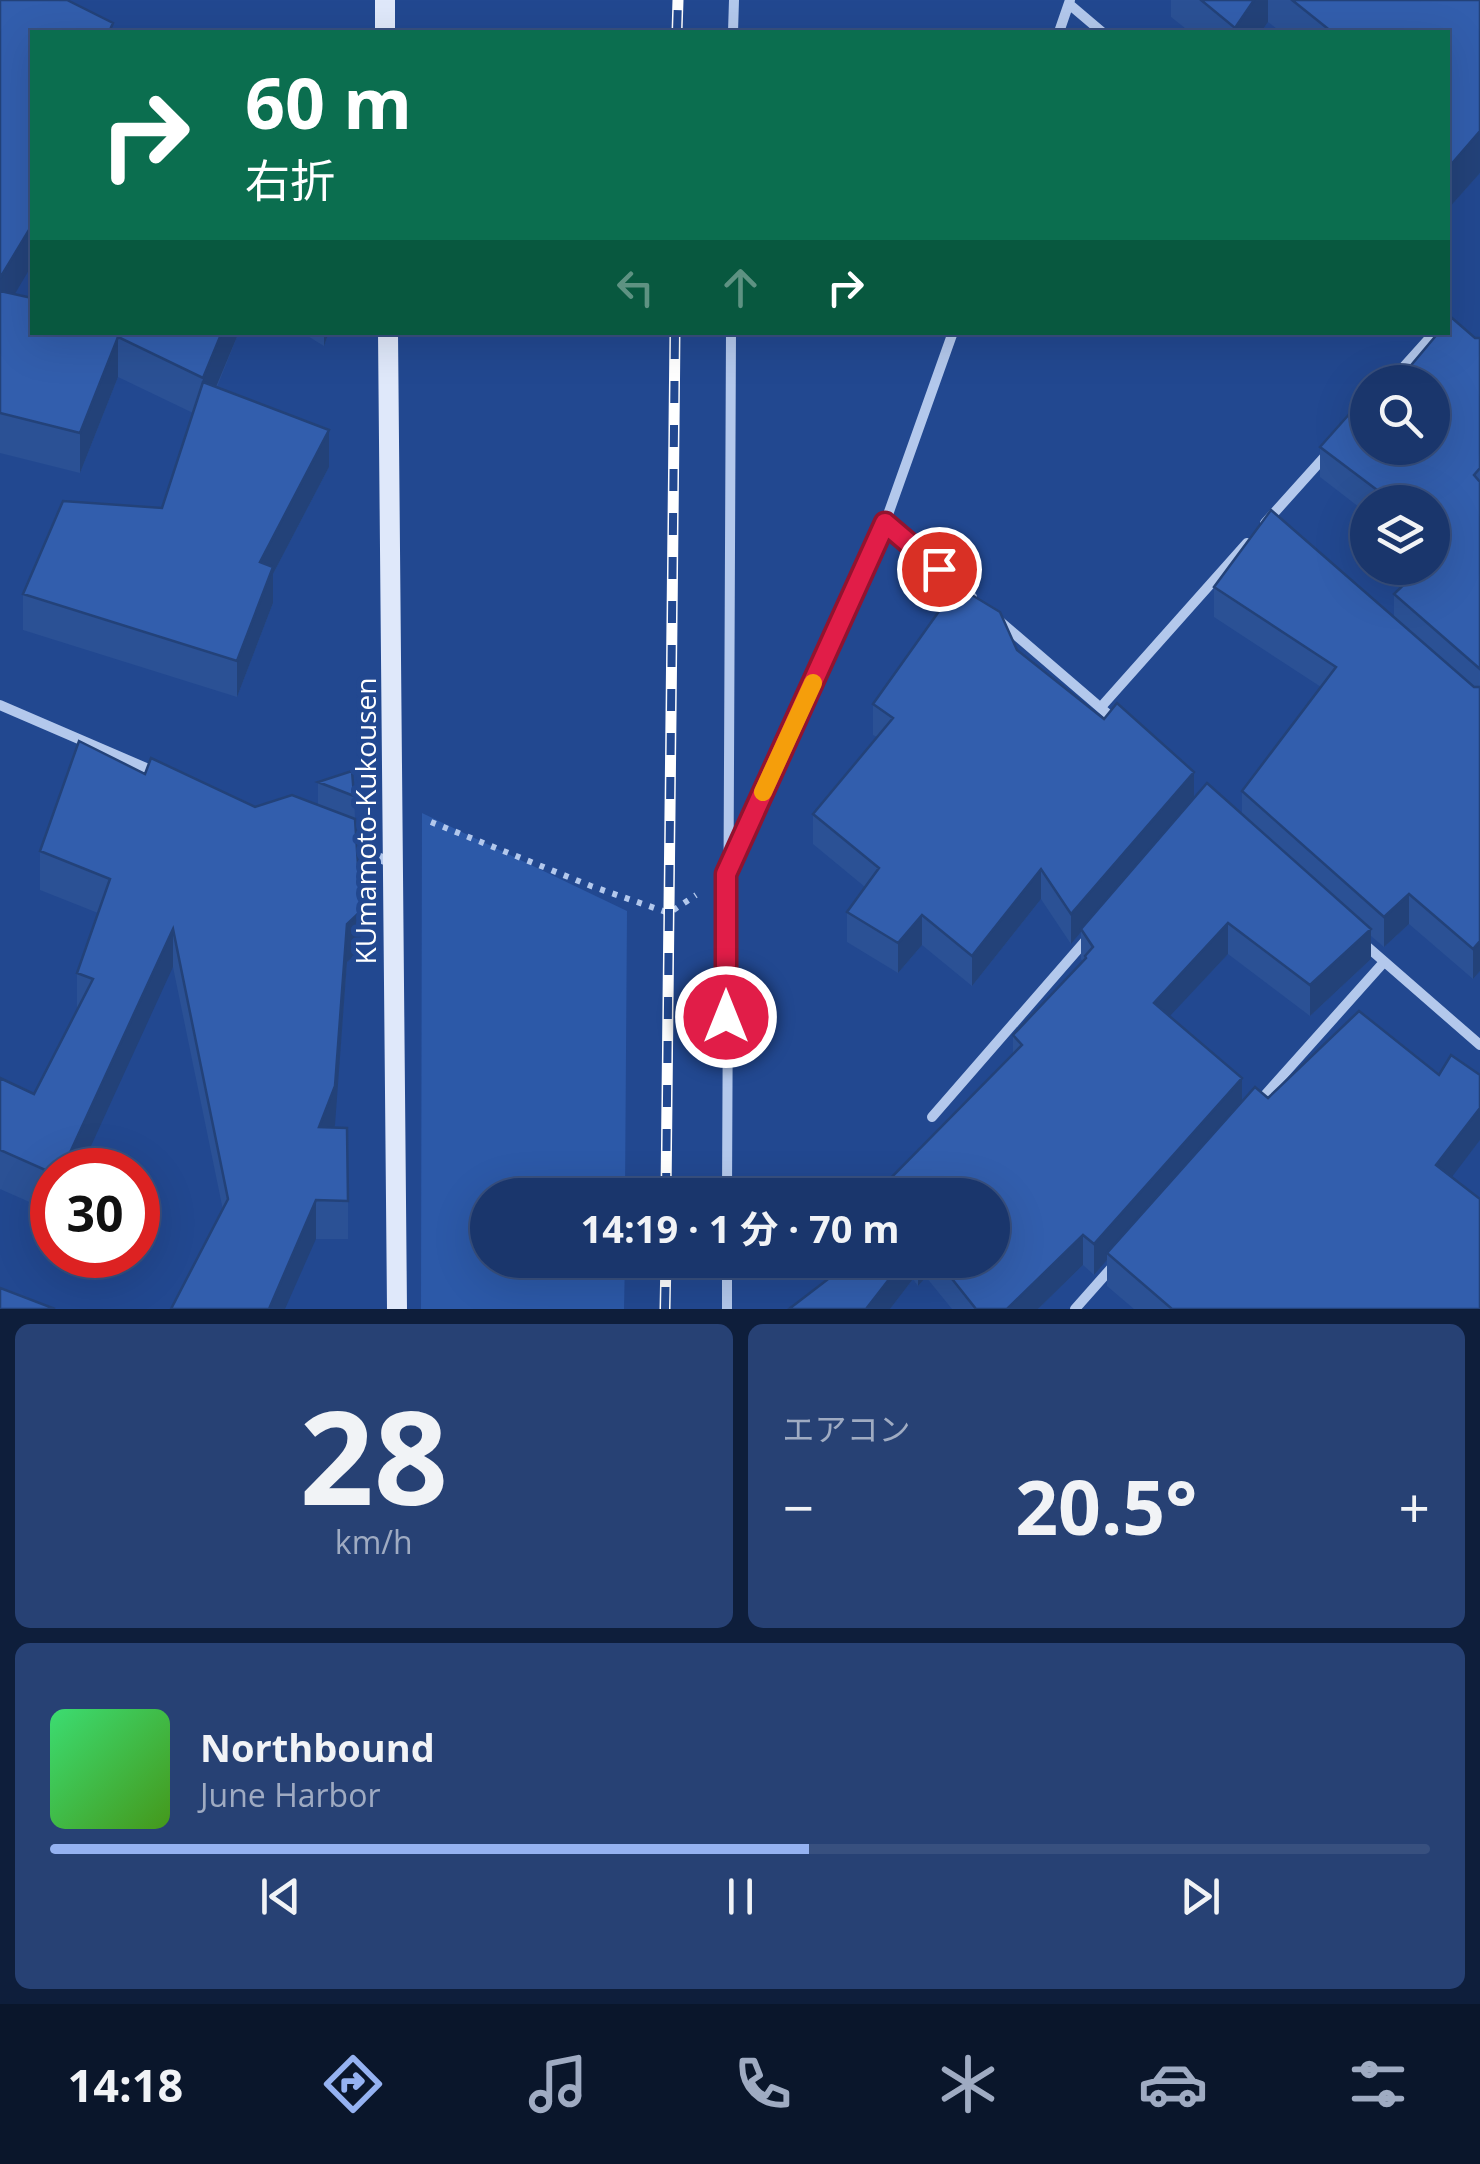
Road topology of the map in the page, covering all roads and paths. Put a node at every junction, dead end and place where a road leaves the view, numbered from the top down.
1 (385, 0) edge
2 (734, 0) edge
3 (1070, 2) edge
4 (385, 30) edge
5 (733, 30) edge
6 (1060, 30) edge
7 (1100, 30) edge
8 (388, 335) edge
9 (731, 335) edge
10 (951, 335) edge
11 (1431, 335) edge
12 (1405, 365) edge
13 (1342, 437) edge
14 (885, 523) junction
15 (1265, 524) junction
16 (1276, 534) edge
17 (0, 705) edge
18 (1101, 707) junction
19 (1122, 727) edge
20 (177, 780) edge
21 (394, 808) junction
22 (340, 842) edge
23 (394, 863) junction
24 (726, 874) junction
25 (1102, 922) edge
26 (1359, 940) edge
27 (1384, 962) junction
28 (1480, 1045) edge
29 (1255, 1107) edge
30 (932, 1117) dead end
31 (726, 1178) edge
32 (1126, 1251) edge
33 (726, 1278) edge
34 (396, 1309) edge
35 (727, 1309) edge
36 (1075, 1309) edge

1 - 4 main road
2 - 5 street
3 - 6 street
3 - 7 street
8 - 21 main road, KUmamoto-Kukousen
9 - 24 street
10 - 14 street
11 - 12 street
13 - 15 street
14 - 18 street
14 - 24 street
15 - 16 street
15 - 18 street
17 - 20 street
18 - 19 street
21 - 23 main road, KUmamoto-Kukousen
21 - 24 path
22 - 23 street
23 - 34 main road, KUmamoto-Kukousen
24 - 31 street
25 - 30 street
26 - 27 street
27 - 28 street
27 - 29 street
32 - 36 street
33 - 35 street

